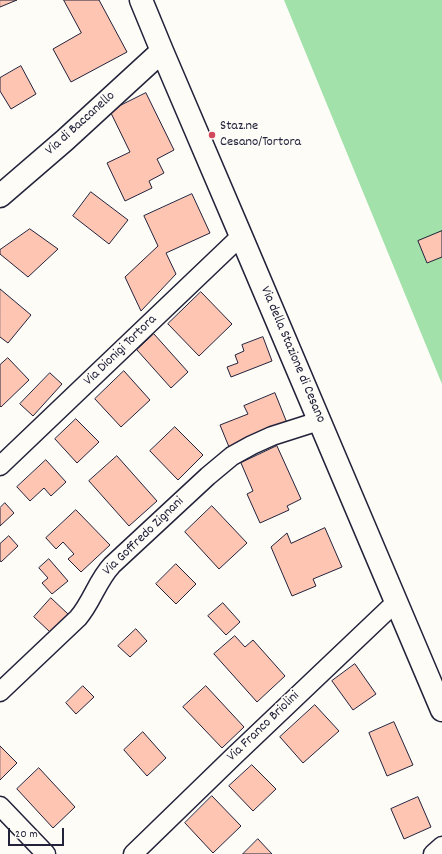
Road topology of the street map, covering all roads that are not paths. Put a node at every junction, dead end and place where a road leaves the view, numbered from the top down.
1 (141, 0) edge
2 (162, 51) junction
3 (0, 196) edge
4 (241, 236) junction
5 (319, 421) junction
6 (0, 466) edge
7 (396, 602) junction
8 (0, 692) edge
9 (442, 710) edge
10 (2, 812) edge
11 (442, 846) edge
12 (46, 854) edge
13 (133, 854) edge
14 (433, 854) edge

1 - 2 street, Via della Stazione di Cesano
2 - 3 street, Via di Baccanello
2 - 4 street, Via della Stazione di Cesano
4 - 5 street, Via della Stazione di Cesano
4 - 6 street, Via Dionigi Tortora
5 - 7 street, Via della Stazione di Cesano
5 - 8 street, Via Goffredo Zignani
7 - 9 street, Via della Stazione di Cesano
7 - 13 street, Via Franco Briolini
10 - 12 street
11 - 14 street

